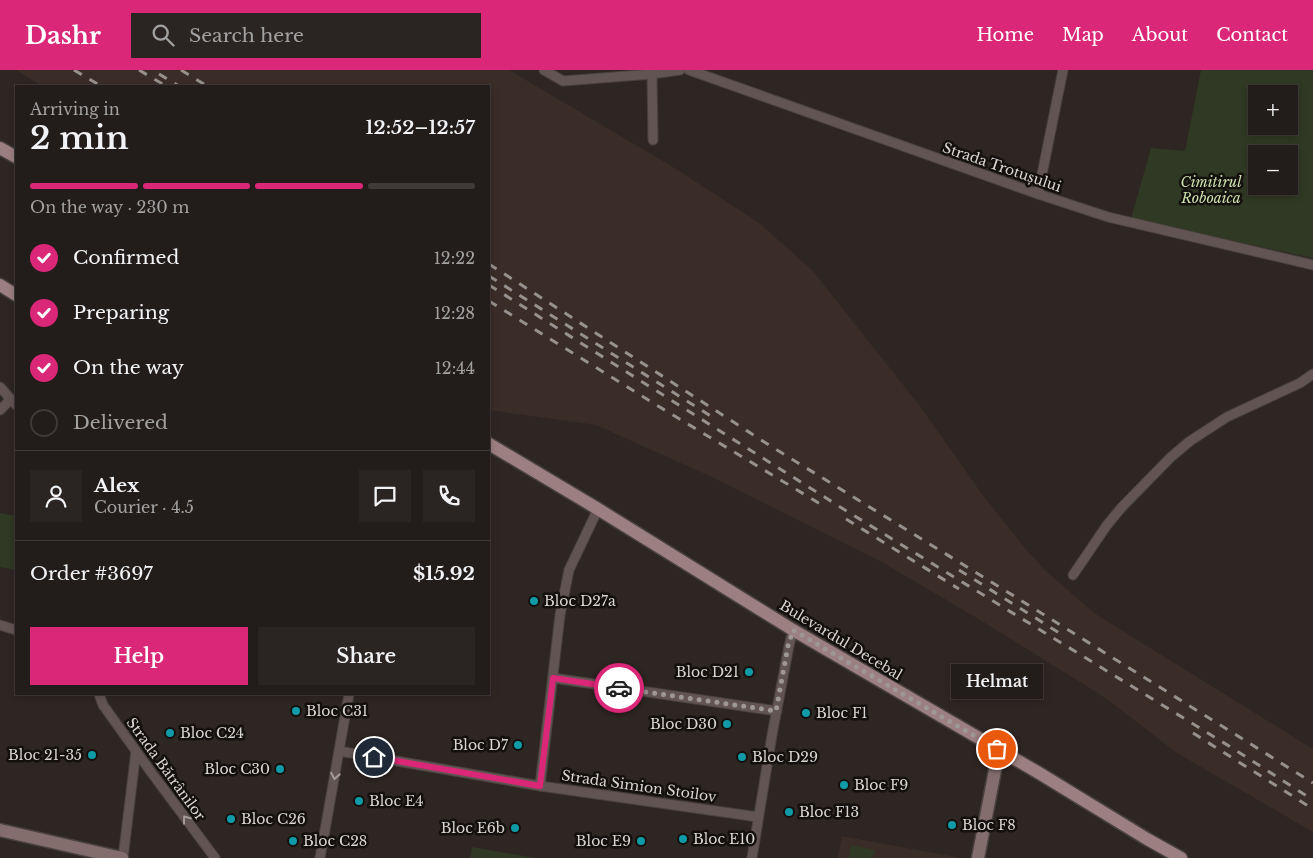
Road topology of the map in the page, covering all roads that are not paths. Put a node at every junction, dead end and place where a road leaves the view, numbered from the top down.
1 (544, 70) edge
2 (680, 70) edge
3 (689, 70) edge
4 (1063, 70) edge
5 (652, 74) junction
6 (653, 140) dead end
7 (0, 148) edge
8 (15, 156) edge
9 (1038, 194) junction
10 (1313, 265) edge
11 (0, 285) edge
12 (15, 294) edge
13 (1313, 374) edge
14 (0, 387) edge
15 (14, 402) edge
16 (0, 410) edge
17 (490, 445) edge
18 (598, 509) junction
19 (1073, 575) dead end
20 (0, 625) edge
21 (15, 630) edge
22 (793, 630) junction
23 (553, 678) junction
24 (99, 695) edge
25 (349, 695) edge
26 (776, 711) junction
27 (997, 749) junction
28 (136, 751) junction
29 (339, 751) junction
30 (540, 786) junction
31 (758, 817) junction
32 (0, 830) edge
33 (122, 858) edge
34 (215, 858) edge
35 (320, 858) edge
36 (752, 858) edge
37 (978, 858) edge
38 (1181, 858) edge

1 - 5 street
2 - 5 street
3 - 9 street, Strada Trotușului
4 - 9 street
5 - 6 street
7 - 8 main road
9 - 10 street, Strada Trotușului
11 - 12 main road
13 - 19 street
14 - 15 street
15 - 16 street
17 - 18 main road, Bulevardul Decebal
18 - 22 main road, Bulevardul Decebal
18 - 23 street
20 - 21 street
22 - 26 street
22 - 27 main road, Bulevardul Decebal
23 - 26 street
23 - 30 street
24 - 28 street, Strada Bătrânilor
25 - 29 street
26 - 31 street
27 - 37 street
27 - 38 main road, Bulevardul Decebal
28 - 33 street
34 -> 28 street, Strada Bătrânilor
29 - 30 street, Strada Simion Stoilov
29 -> 35 street
30 - 31 street, Strada Simion Stoilov
31 - 36 street
32 - 33 street

